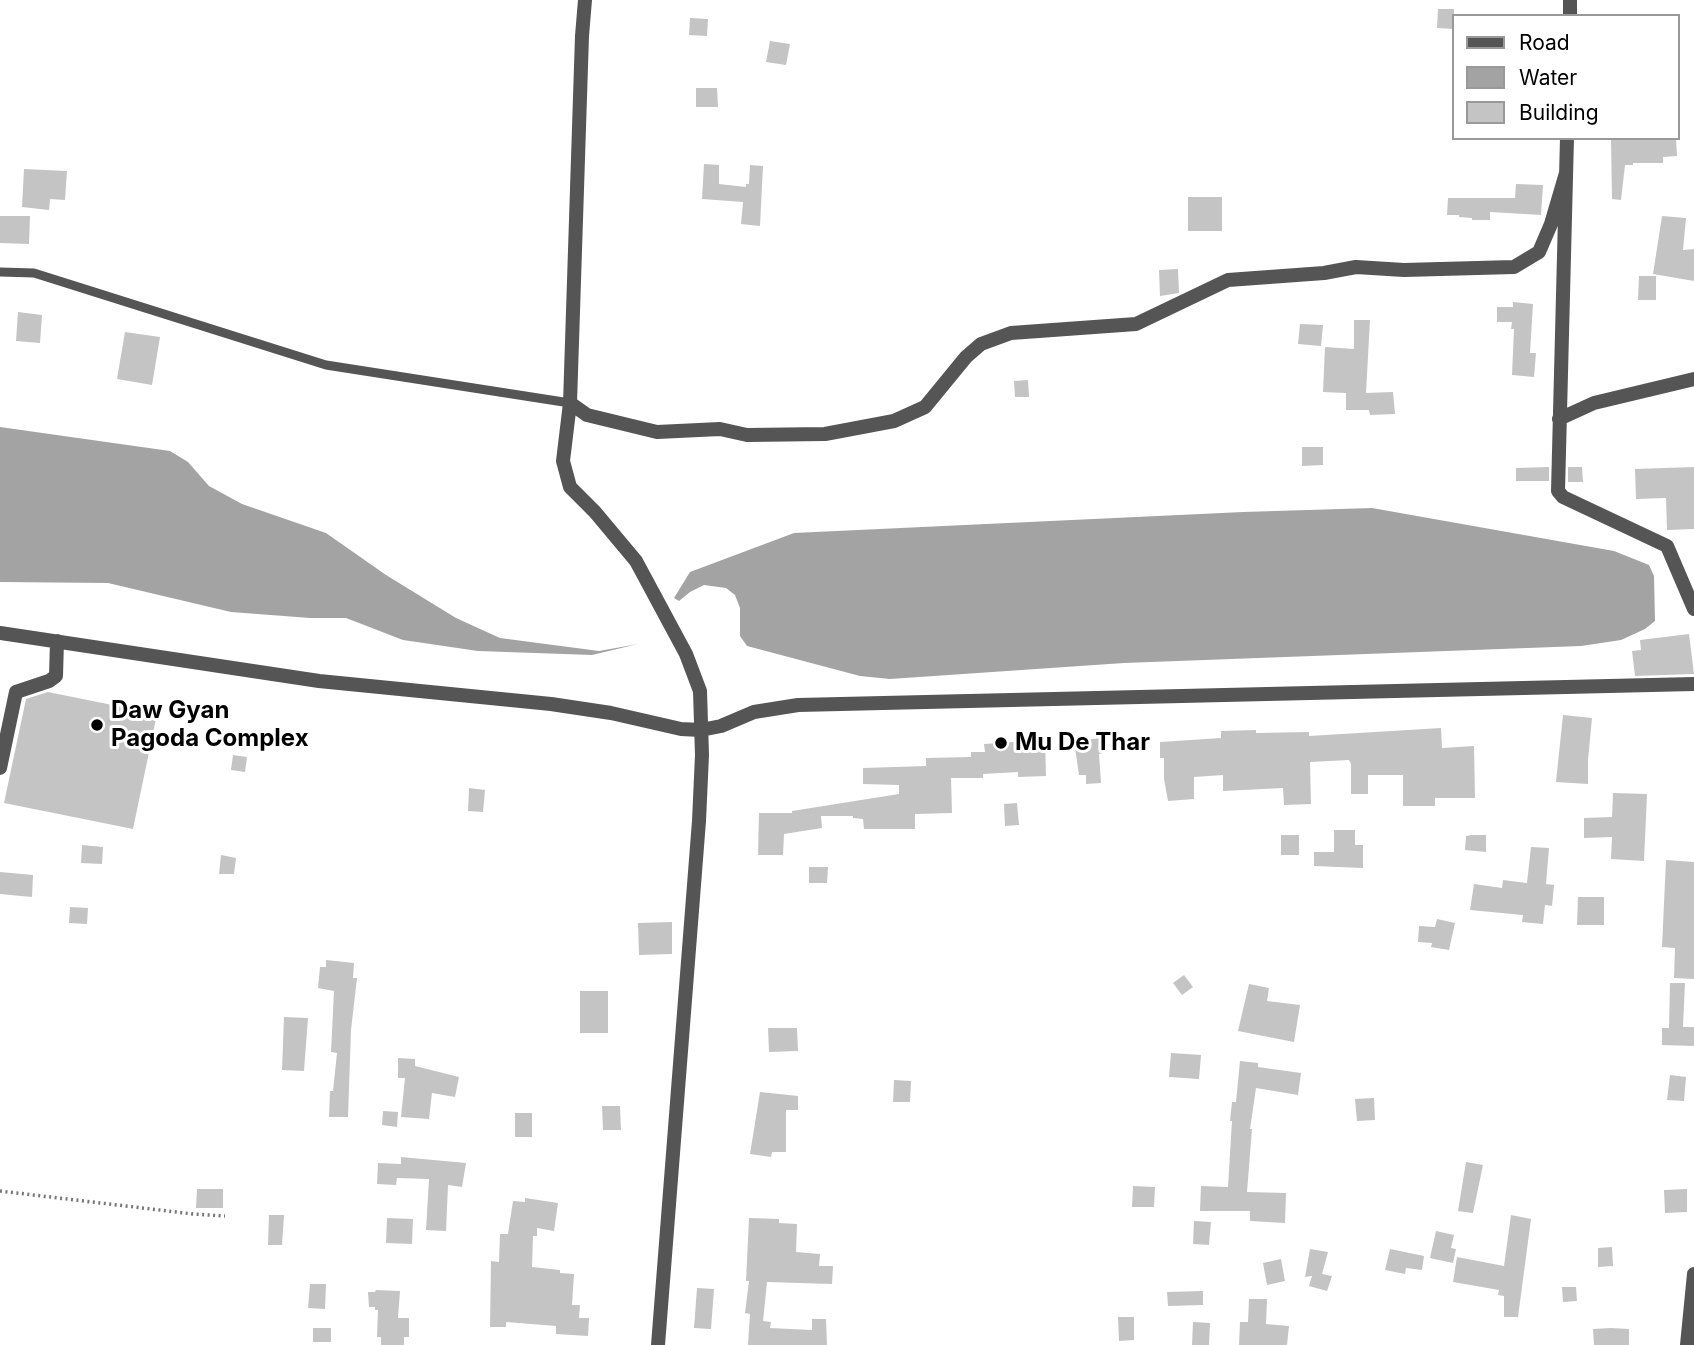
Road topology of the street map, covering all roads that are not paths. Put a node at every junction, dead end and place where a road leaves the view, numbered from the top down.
1 (585, 0) edge
2 (1567, 140) edge
3 (1566, 173) junction
4 (0, 272) edge
5 (1694, 379) edge
6 (570, 404) junction
7 (1559, 419) junction
8 (1694, 609) edge
9 (0, 633) edge
10 (57, 641) junction
11 (1694, 684) edge
12 (701, 730) junction
13 (0, 768) edge
14 (1694, 1274) edge
15 (658, 1345) edge
16 (1687, 1345) edge

1 - 6 street
2 - 3 street
3 - 6 street
3 - 7 street
4 - 6 lane
5 - 7 street
6 - 12 street
7 - 8 street
9 - 10 street
10 - 12 street
10 - 13 street
11 - 12 street
12 - 15 street
14 - 16 street

